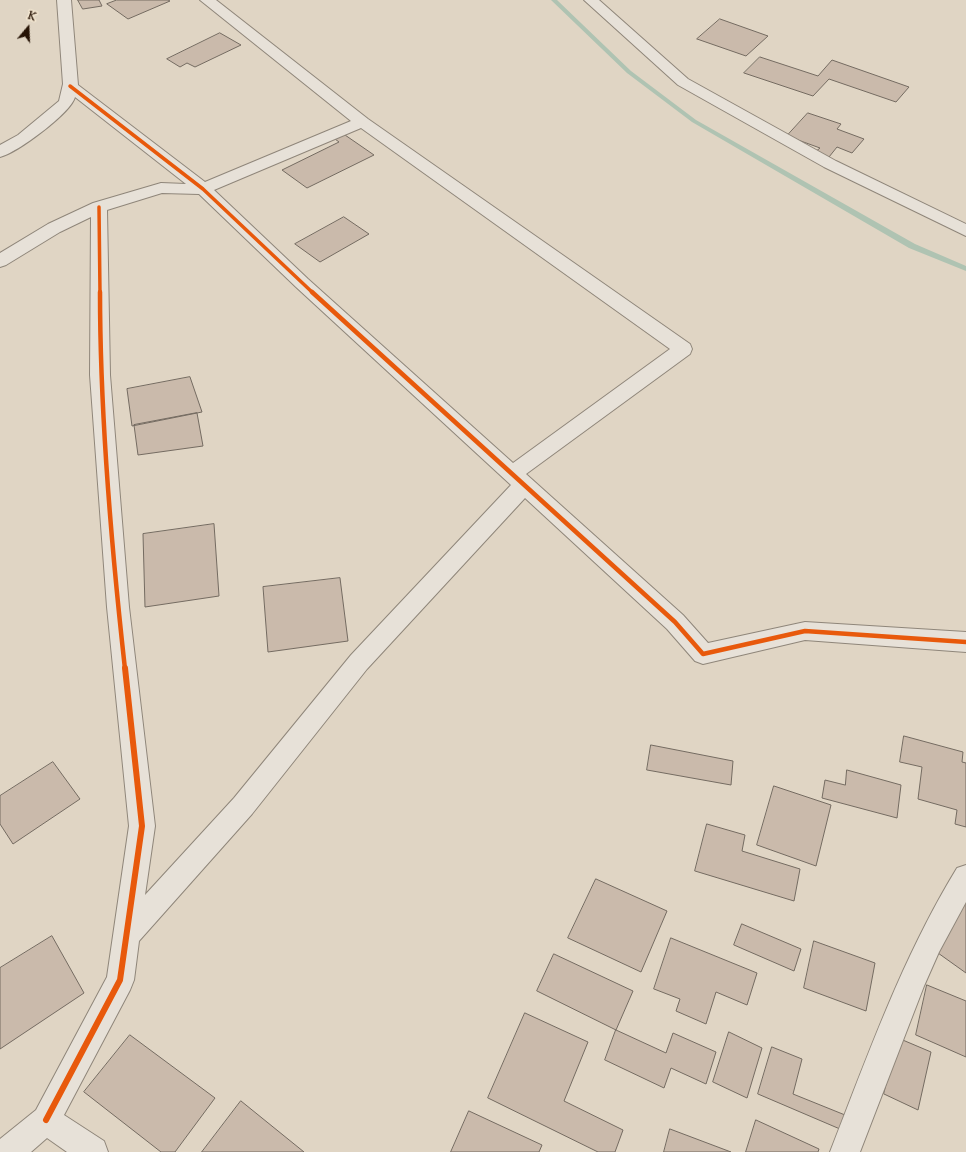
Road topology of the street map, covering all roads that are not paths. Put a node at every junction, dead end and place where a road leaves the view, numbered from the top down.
1 (64, 0) edge
2 (207, 0) edge
3 (591, 0) edge
4 (70, 86) junction
5 (362, 122) junction
6 (0, 152) edge
7 (203, 189) junction
8 (100, 207) junction
9 (966, 231) edge
10 (0, 261) edge
11 (518, 479) junction
12 (966, 642) edge
13 (966, 877) edge
14 (126, 936) junction
15 (46, 1120) junction
16 (8, 1152) edge
17 (93, 1152) edge
18 (845, 1152) edge

1 - 4 street
2 - 5 street
3 - 9 street
4 - 6 street
4 - 7 street
5 - 7 street
5 - 11 street
7 - 8 street
7 - 11 street
8 - 10 street
8 - 14 street
11 - 12 street
11 - 14 street
13 - 18 street
14 - 15 street
15 - 16 street
15 - 17 street

